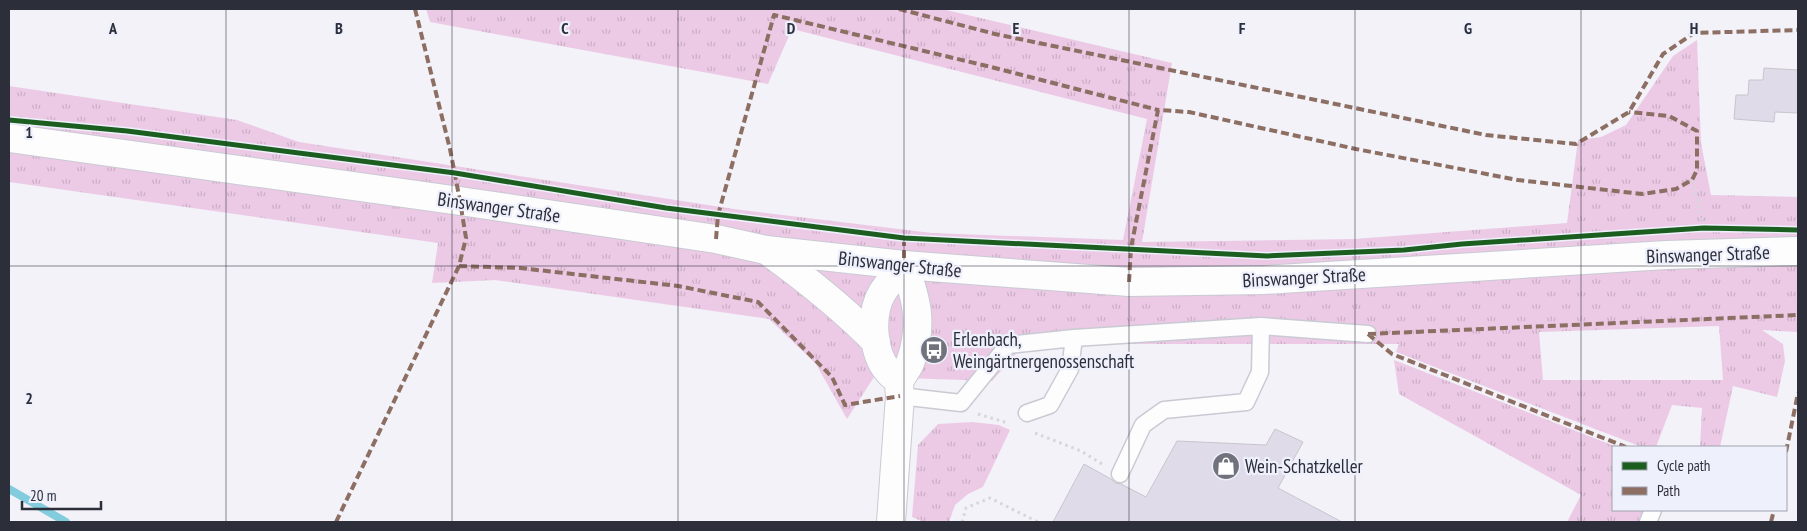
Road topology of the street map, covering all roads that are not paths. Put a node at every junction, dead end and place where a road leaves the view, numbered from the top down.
1 (9, 138) edge
2 (766, 250) junction
3 (1798, 251) edge
4 (904, 265) junction
5 (1261, 326) junction
6 (1368, 334) dead end
7 (1074, 338) junction
8 (876, 342) junction
9 (900, 389) junction
10 (1027, 413) dead end
11 (1120, 474) dead end
12 (891, 522) edge

1 - 2 main road, Binswanger Straße
2 - 4 main road, Binswanger Straße
2 - 8 main road
3 - 4 main road, Binswanger Straße
4 - 8 main road
4 - 9 main road
5 - 6 lane
5 - 7 lane
5 - 11 lane
7 - 9 lane
7 - 10 lane
8 - 9 main road
9 - 12 main road

